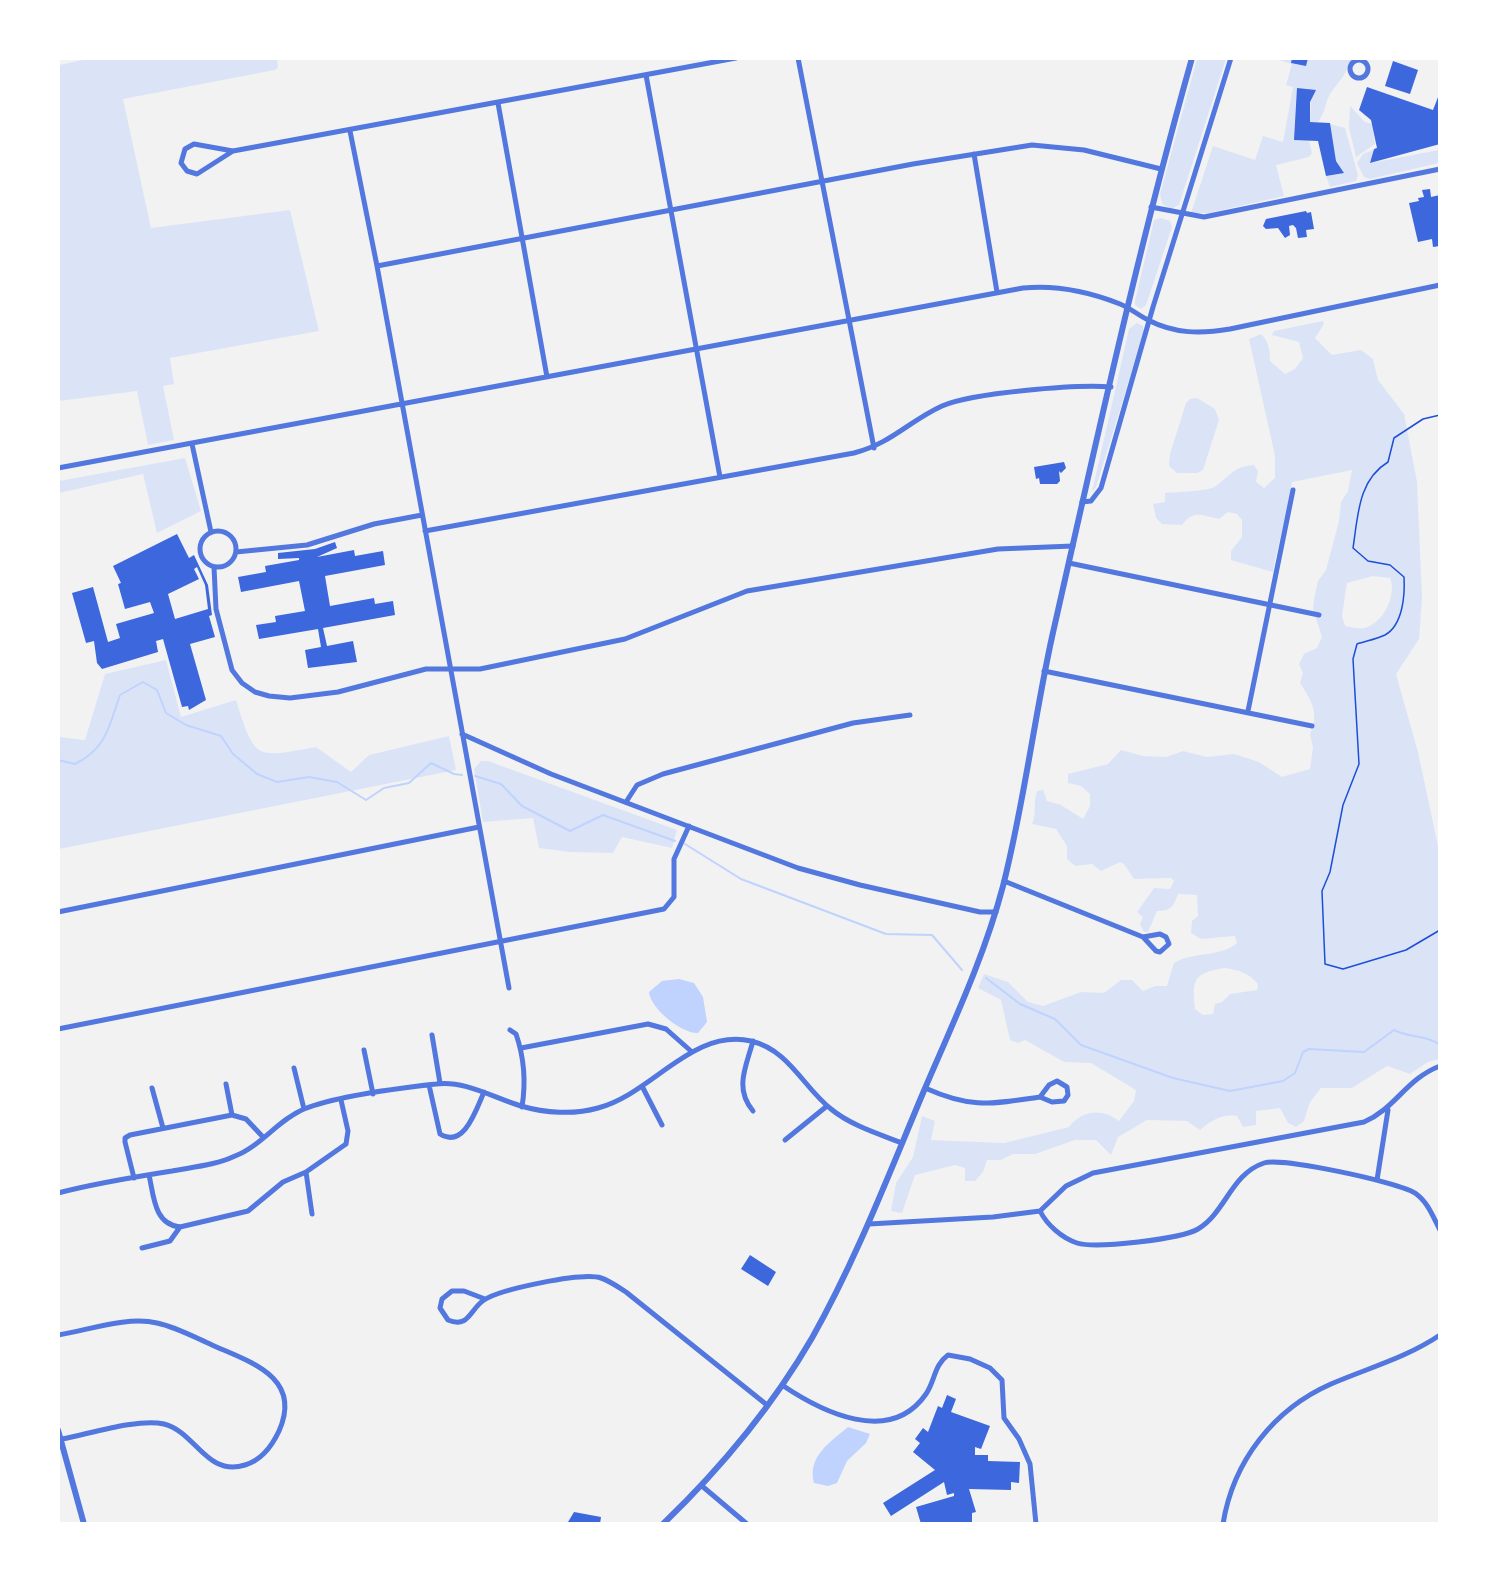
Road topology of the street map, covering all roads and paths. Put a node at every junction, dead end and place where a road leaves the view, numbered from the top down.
1 (736, 58) edge
2 (798, 58) edge
3 (1192, 58) edge
4 (1231, 58) edge
5 (646, 75) junction
6 (498, 103) junction
7 (350, 131) junction
8 (232, 151) junction
9 (974, 154) junction
10 (1161, 169) junction
11 (1440, 170) edge
12 (822, 183) junction
13 (1151, 207) junction
14 (671, 211) junction
15 (1181, 214) junction
16 (524, 239) junction
17 (377, 266) junction
18 (1440, 285) edge
19 (997, 292) junction
20 (1127, 308) junction
21 (1149, 321) junction
22 (849, 322) junction
23 (697, 350) junction
24 (547, 377) junction
25 (1111, 387) junction
26 (401, 405) junction
27 (1440, 415) edge
28 (192, 444) junction
29 (874, 448) junction
30 (58, 468) edge
31 (720, 477) junction
32 (1293, 490) dead end
33 (1082, 502) junction
34 (422, 515) junction
35 (425, 531) junction
36 (211, 532) junction
37 (1072, 546) junction
38 (236, 552) junction
39 (1069, 563) junction
40 (214, 567) junction
41 (1270, 606) junction
42 (1319, 615) dead end
43 (450, 669) junction
44 (1044, 671) junction
45 (1248, 711) junction
46 (910, 715) dead end
47 (1312, 726) dead end
48 (462, 734) junction
49 (626, 802) junction
50 (689, 826) junction
51 (479, 827) junction
52 (1004, 881) junction
53 (58, 912) edge
54 (996, 912) junction
55 (1440, 930) edge
56 (1143, 938) junction
57 (501, 943) junction
58 (509, 988) dead end
59 (58, 1029) edge
60 (510, 1030) dead end
61 (432, 1035) dead end
62 (753, 1041) junction
63 (520, 1048) junction
64 (364, 1050) dead end
65 (692, 1052) junction
66 (1440, 1066) edge
67 (294, 1068) dead end
68 (440, 1083) junction
69 (226, 1084) dead end
70 (429, 1085) junction
71 (152, 1088) dead end
72 (643, 1088) junction
73 (925, 1088) junction
74 (483, 1092) junction
75 (373, 1094) junction
76 (1040, 1097) junction
77 (341, 1100) junction
78 (827, 1106) junction
79 (522, 1107) junction
80 (304, 1109) junction
81 (1388, 1110) junction
82 (753, 1111) dead end
83 (232, 1115) junction
84 (662, 1125) dead end
85 (163, 1128) junction
86 (263, 1137) junction
87 (785, 1140) dead end
88 (902, 1143) junction
89 (306, 1172) junction
90 (149, 1175) junction
91 (134, 1178) junction
92 (1377, 1179) junction
93 (58, 1193) edge
94 (1040, 1211) junction
95 (312, 1214) dead end
96 (869, 1224) junction
97 (180, 1227) junction
98 (1440, 1230) edge
99 (142, 1248) dead end
100 (485, 1299) junction
101 (58, 1335) edge
102 (1440, 1335) edge
103 (782, 1385) junction
104 (767, 1405) junction
105 (58, 1430) edge
106 (62, 1439) junction
107 (702, 1486) junction
108 (84, 1524) edge
109 (663, 1524) edge
110 (747, 1524) edge
111 (1036, 1524) edge
112 (1223, 1524) edge

1 - 5 street
2 - 12 street
3 - 10 street
4 - 15 street
5 - 6 street
5 - 14 street
6 - 7 street
6 - 16 street
7 - 8 street
7 - 17 street
8 - 8 street
9 - 10 street
9 - 12 street
9 - 19 street
10 - 13 street
11 - 15 street
12 - 14 street
12 - 22 street
13 - 15 street
13 - 20 street
14 - 16 street
14 - 23 street
15 - 21 street
16 - 17 street
16 - 24 street
17 - 26 street
18 - 21 street
19 - 20 street
19 - 22 street
20 - 21 street
20 - 25 street
21 - 33 street
22 - 23 street
22 - 29 street
23 - 24 street
23 - 31 street
24 - 26 street
25 - 29 street
25 - 33 street
26 - 28 street
26 - 34 street
27 - 55 path
28 - 30 street
28 - 36 street
29 - 31 street
31 - 35 street
32 - 41 street
33 - 37 street
34 - 35 street
34 - 38 street
35 - 43 street
36 - 38 street
36 - 40 street
37 - 39 street
37 - 43 street
38 - 40 street
39 - 41 street
39 - 44 street
40 - 43 street
41 - 42 street
41 - 45 street
43 - 48 street
44 - 45 street
44 - 52 street
45 - 47 street
46 - 49 street
48 - 49 street
48 - 51 street
49 - 50 street
50 - 54 street
50 - 57 street
51 - 53 street
51 - 57 street
52 - 54 street
52 - 56 street
54 - 73 street
56 - 56 street
57 - 58 street
57 - 59 street
60 - 63 street
61 - 68 street
62 - 65 street
62 - 78 street
62 - 82 street
63 - 65 street
63 - 79 street
64 - 75 street
65 - 72 street
66 - 81 street
67 - 80 street
68 - 70 street
68 - 74 street
69 - 83 street
70 - 74 street
70 - 75 street
71 - 85 street
72 - 79 street
72 - 84 street
73 - 76 street
73 - 88 street
74 - 79 street
75 - 77 street
76 - 76 street
77 - 80 street
77 - 89 street
78 - 87 street
78 - 88 street
80 - 86 street
81 - 92 street
81 - 94 street
83 - 85 street
83 - 86 street
85 - 91 street
86 - 90 street
88 - 96 street
89 - 95 street
89 - 97 street
90 - 91 street
90 - 97 street
91 - 93 street
92 - 94 street
92 - 98 street
94 - 96 street
96 - 103 street
97 - 99 street
100 - 100 street
100 - 104 street
101 - 106 street
102 - 112 street
103 - 104 street
103 - 111 street
104 - 107 street
105 - 106 street
106 - 108 street
107 - 109 street
107 - 110 street

